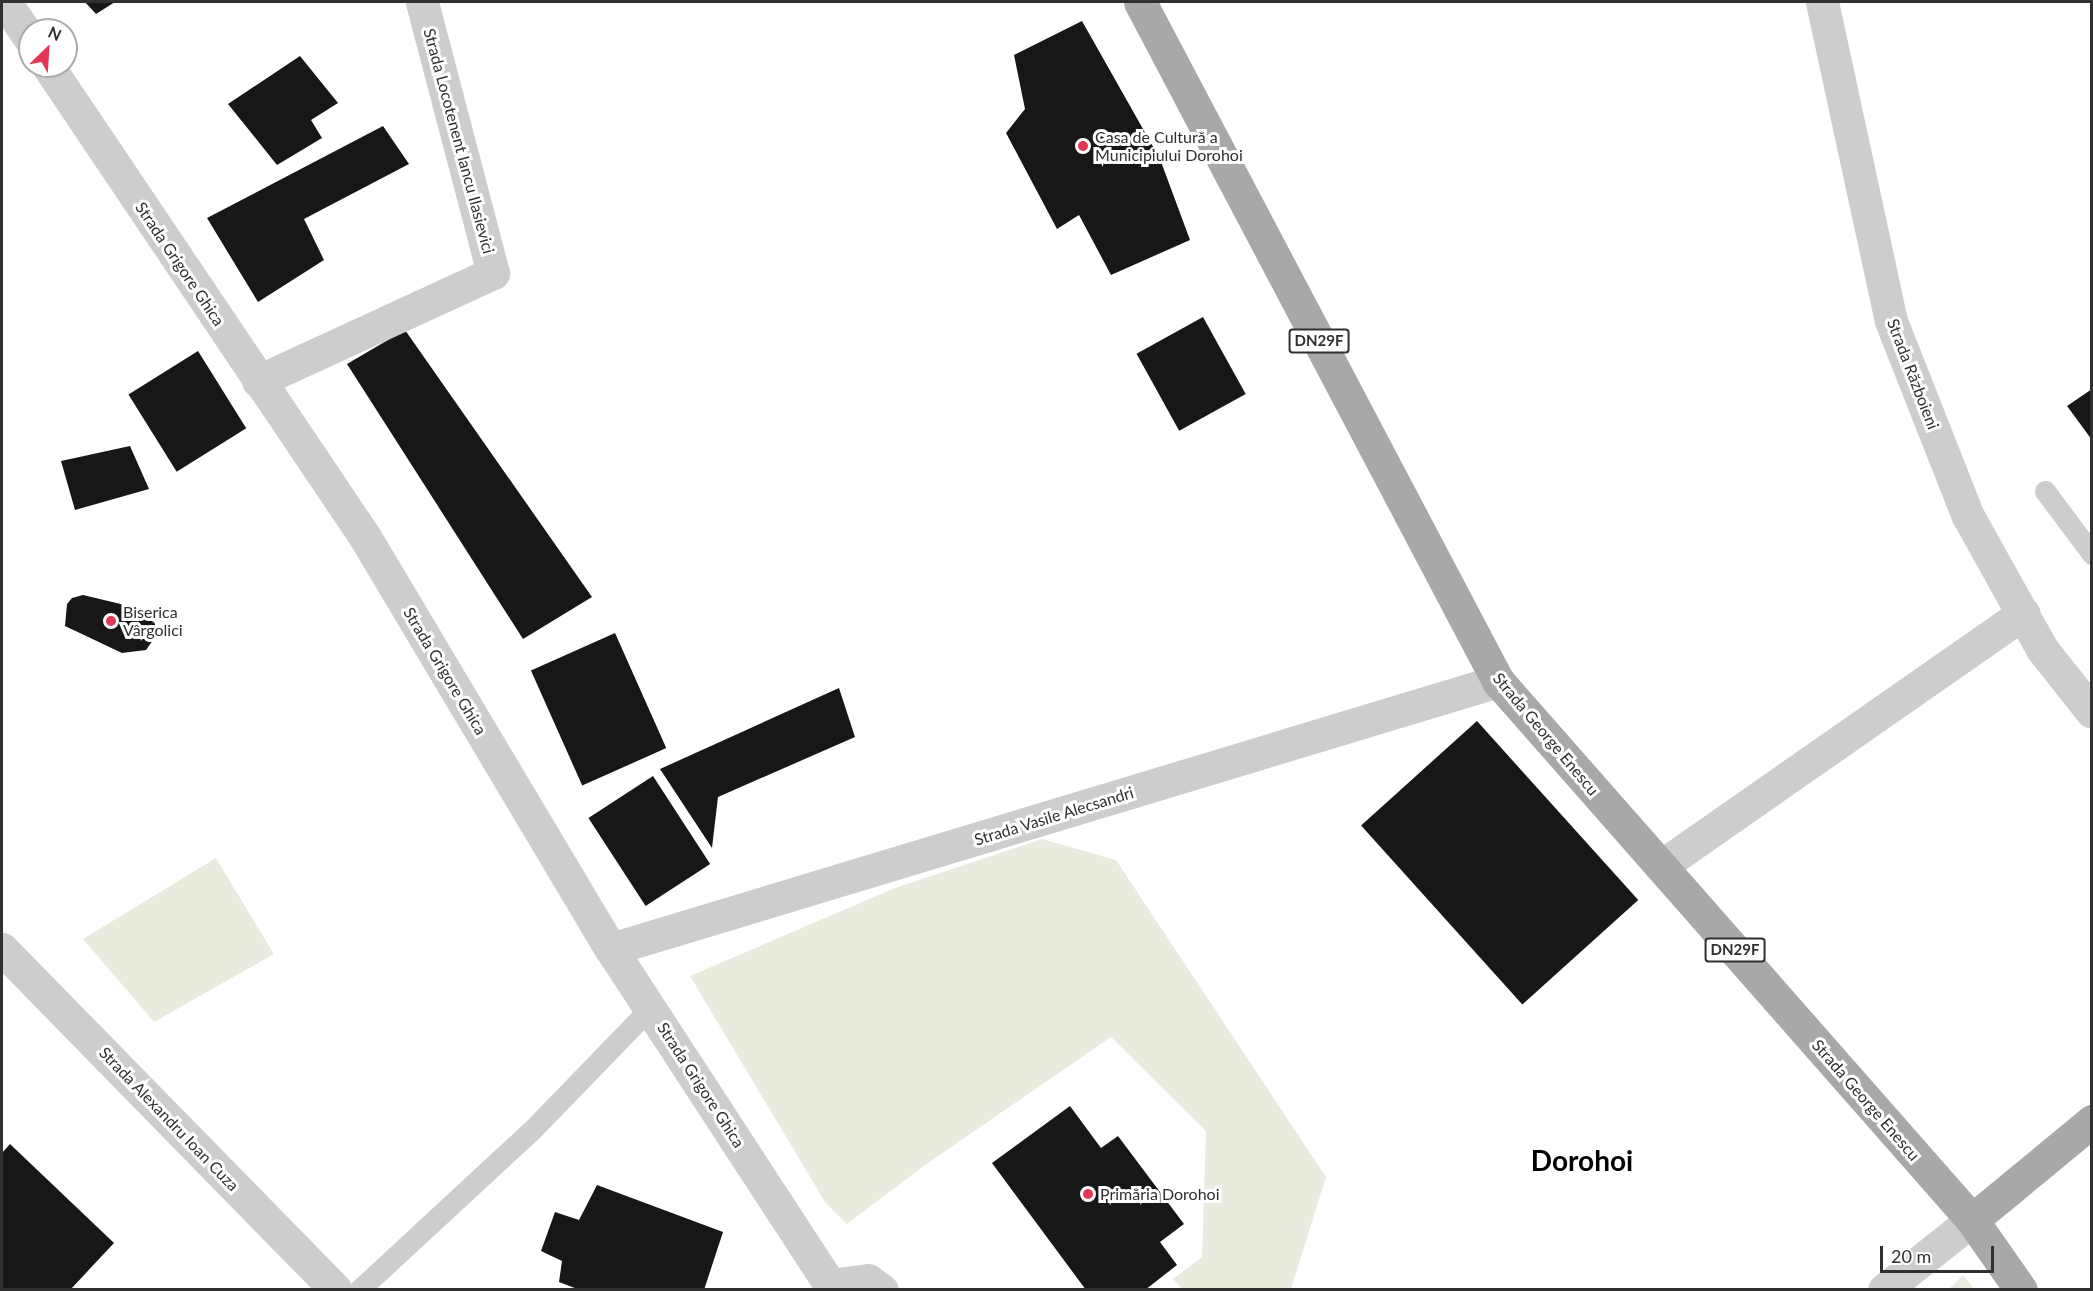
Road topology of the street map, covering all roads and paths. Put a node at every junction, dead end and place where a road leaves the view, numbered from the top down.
1 (5, 2) edge
2 (422, 2) edge
3 (1140, 2) edge
4 (1822, 2) edge
5 (18, 21) edge
6 (56, 78) edge
7 (258, 381) junction
8 (2045, 491) dead end
9 (2091, 554) edge
10 (2023, 614) junction
11 (1498, 681) junction
12 (2091, 712) edge
13 (1661, 866) junction
14 (2, 949) edge
15 (611, 949) junction
16 (651, 1007) junction
17 (2091, 1121) edge
18 (1972, 1220) junction
19 (830, 1287) edge
20 (336, 1290) edge
21 (359, 1290) edge
22 (882, 1290) edge
23 (1884, 1290) edge
24 (2021, 1290) edge

1 - 5 street
2 - 7 street, Strada Locotenent Iancu Ilasievici
3 - 11 main road, Strada George Enescu / DN29F
4 - 10 street, Strada Războieni
6 - 7 street, Strada Grigore Ghica
7 - 15 street, Strada Grigore Ghica
8 - 9 lane
10 - 12 street, Strada Războieni
10 - 13 street
11 - 13 main road, Strada George Enescu / DN29F
11 - 15 street, Strada Vasile Alecsandri
13 - 18 main road, Strada George Enescu / DN29F
14 - 20 street, Strada Alexandru Ioan Cuza
15 - 16 street, Strada Grigore Ghica
16 - 19 street, Strada Grigore Ghica
16 - 21 lane
17 - 18 main road
18 - 23 street
18 - 24 main road, Strada George Enescu / DN29F
19 - 22 street, Strada Grigore Ghica

